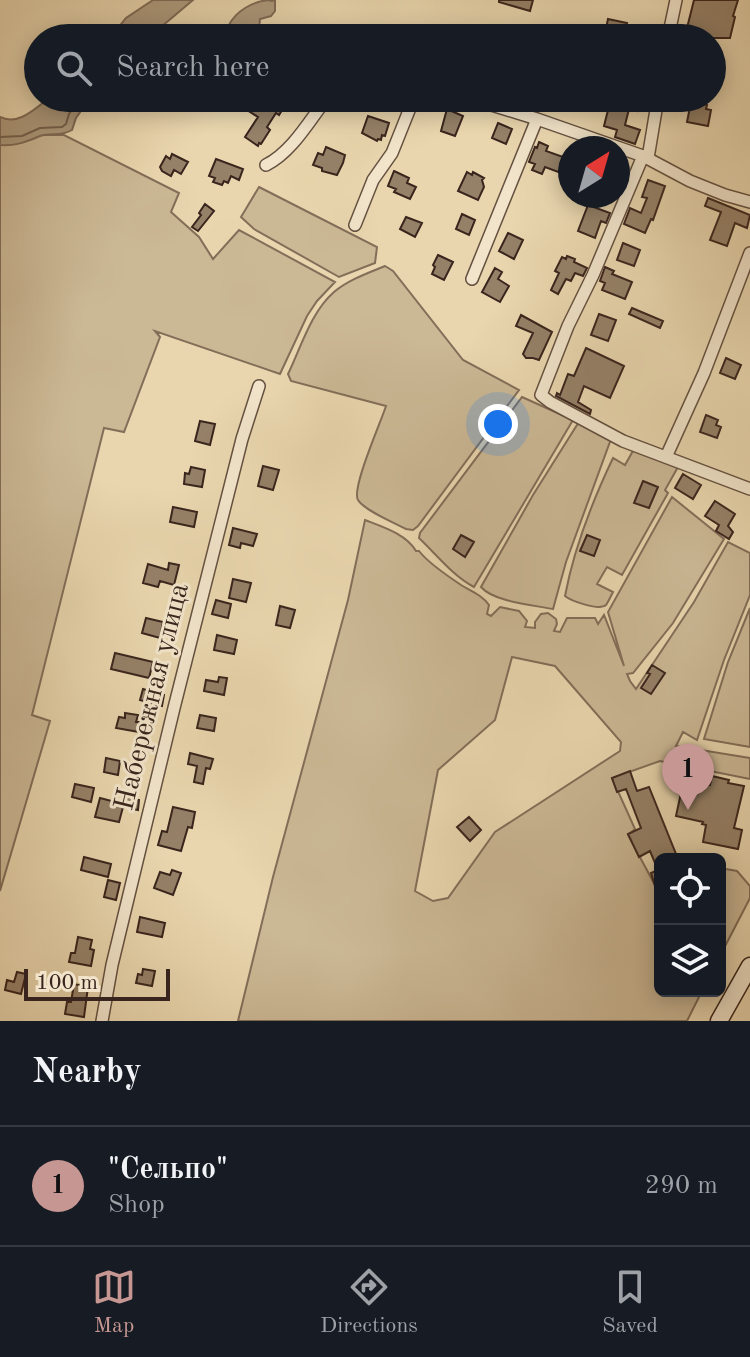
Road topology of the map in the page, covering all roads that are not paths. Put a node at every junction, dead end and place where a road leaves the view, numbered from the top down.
1 (676, 0) edge
2 (671, 24) edge
3 (316, 112) edge
4 (408, 112) edge
5 (514, 112) edge
6 (655, 112) edge
7 (537, 119) junction
8 (645, 157) junction
9 (266, 165) dead end
10 (750, 202) edge
11 (355, 225) dead end
12 (750, 253) edge
13 (472, 279) dead end
14 (259, 386) dead end
15 (666, 457) junction
16 (750, 489) edge
17 (750, 966) edge
18 (102, 1021) edge
19 (719, 1021) edge

1 - 2 street
3 - 9 street
4 - 11 street
5 - 7 street
6 - 8 street
7 - 8 street
7 - 13 street
8 - 10 street
8 - 15 street
12 - 15 street
14 - 18 street, Набережная улица
15 - 16 street
17 - 19 main road

